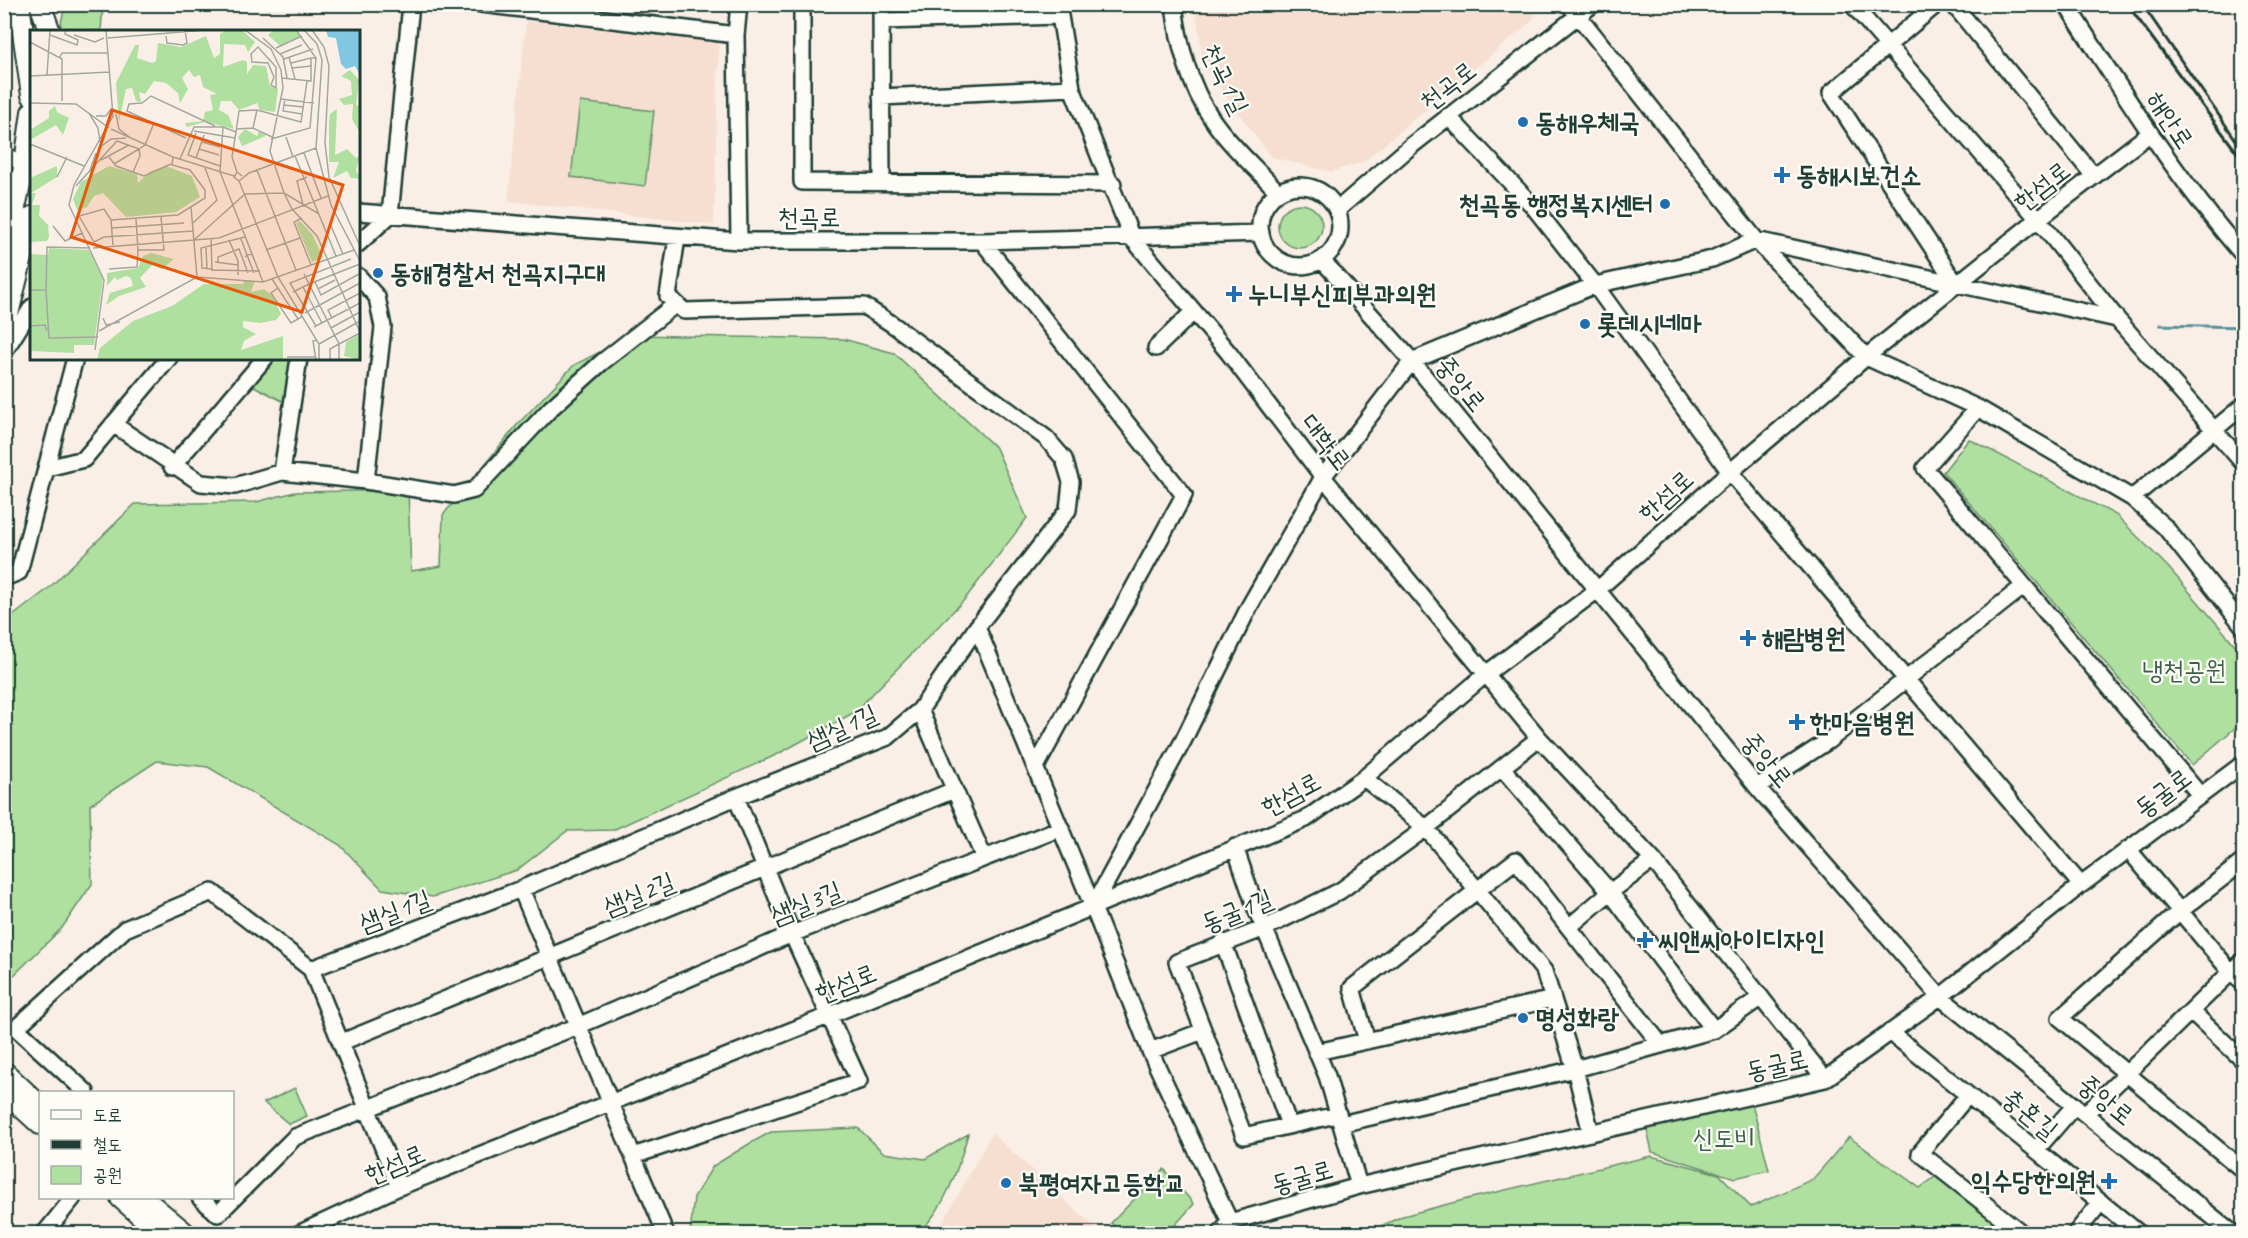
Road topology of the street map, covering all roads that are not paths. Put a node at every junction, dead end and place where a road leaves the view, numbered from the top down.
1 (19, 4) edge
2 (38, 4) edge
3 (411, 4) edge
4 (482, 4) edge
5 (739, 4) edge
6 (802, 4) edge
7 (881, 4) edge
8 (1174, 4) edge
9 (1593, 4) edge
10 (1852, 4) edge
11 (1937, 4) edge
12 (1953, 4) edge
13 (2067, 4) edge
14 (1059, 10) edge
15 (1574, 10) edge
16 (881, 21) junction
17 (42, 30) edge
18 (49, 30) edge
19 (736, 34) junction
20 (1887, 45) junction
21 (30, 81) edge
22 (1072, 88) junction
23 (881, 97) junction
24 (1448, 116) junction
25 (2150, 134) junction
26 (30, 138) edge
27 (4, 156) edge
28 (28, 164) edge
29 (2094, 176) junction
30 (882, 182) junction
31 (1113, 184) junction
32 (1278, 192) junction
33 (1337, 210) junction
34 (360, 212) edge
35 (390, 215) junction
36 (2038, 219) junction
37 (30, 225) edge
38 (1261, 233) junction
39 (677, 238) junction
40 (1132, 238) junction
41 (1756, 240) junction
42 (739, 241) junction
43 (982, 241) junction
44 (360, 242) edge
45 (4, 256) edge
46 (2244, 256) edge
47 (1322, 260) junction
48 (360, 278) edge
49 (1956, 284) junction
50 (1595, 285) junction
51 (676, 304) junction
52 (30, 310) edge
53 (1193, 312) junction
54 (2117, 320) junction
55 (4, 330) edge
56 (1156, 348) dead end
57 (4, 352) edge
58 (1866, 357) junction
59 (74, 360) edge
60 (167, 360) edge
61 (263, 360) edge
62 (299, 360) edge
63 (1412, 361) junction
64 (2244, 405) edge
65 (1978, 408) junction
66 (113, 424) junction
67 (2216, 429) junction
68 (2244, 464) edge
69 (172, 467) junction
70 (47, 468) junction
71 (282, 472) junction
72 (1730, 472) junction
73 (1323, 477) junction
74 (366, 481) junction
75 (2132, 498) junction
76 (4, 578) edge
77 (2024, 586) junction
78 (1596, 591) junction
79 (977, 627) junction
80 (2244, 627) edge
81 (1486, 674) junction
82 (1907, 681) junction
83 (920, 710) junction
84 (1539, 738) junction
85 (2244, 763) edge
86 (1036, 767) junction
87 (1503, 769) junction
88 (1364, 778) junction
89 (1757, 787) junction
90 (954, 790) junction
91 (2200, 795) junction
92 (736, 797) junction
93 (1061, 828) junction
94 (1426, 828) junction
95 (1235, 847) junction
96 (2128, 849) junction
97 (984, 858) junction
98 (1653, 860) junction
99 (2244, 861) edge
100 (767, 869) junction
101 (2081, 885) junction
102 (521, 889) junction
103 (1479, 891) junction
104 (1610, 892) junction
105 (1094, 907) junction
106 (2180, 911) junction
107 (1569, 927) junction
108 (1265, 928) junction
109 (792, 934) junction
110 (1223, 942) junction
111 (549, 956) junction
112 (2244, 961) edge
113 (311, 969) junction
114 (2231, 972) junction
115 (2244, 984) edge
116 (1761, 997) junction
117 (1940, 997) junction
118 (1553, 999) junction
119 (2191, 1011) junction
120 (828, 1016) junction
121 (578, 1026) junction
122 (1714, 1030) junction
123 (1203, 1031) junction
124 (1890, 1032) junction
125 (1367, 1041) junction
126 (342, 1042) junction
127 (1661, 1045) junction
128 (1150, 1051) junction
129 (1317, 1052) junction
130 (2244, 1061) edge
131 (1575, 1069) junction
132 (4, 1072) edge
133 (2125, 1073) junction
134 (1825, 1079) junction
135 (4, 1090) edge
136 (85, 1091) edge
137 (1968, 1095) junction
138 (612, 1103) junction
139 (39, 1105) edge
140 (370, 1109) junction
141 (2080, 1110) junction
142 (1339, 1119) junction
143 (39, 1123) edge
144 (1289, 1125) junction
145 (1591, 1132) junction
146 (2037, 1150) junction
147 (633, 1156) junction
148 (2244, 1171) edge
149 (1359, 1186) junction
150 (399, 1187) junction
151 (234, 1198) edge
152 (71, 1199) edge
153 (124, 1199) edge
154 (145, 1199) edge
155 (202, 1199) edge
156 (233, 1199) edge
157 (2101, 1202) junction
158 (1225, 1228) edge
159 (44, 1233) edge
160 (162, 1233) edge
161 (186, 1233) edge
162 (298, 1233) edge
163 (666, 1233) edge
164 (2023, 1233) edge
165 (2075, 1233) edge
166 (2140, 1233) edge
167 (2234, 1233) edge

1 - 21 main road
2 - 17 main road
2 - 18 main road
3 - 35 street
4 - 19 street
5 - 19 street
6 - 30 street
7 - 16 street
8 - 32 street, 천곡1길
9 - 15 street, 천곡로
10 - 20 street
11 - 20 street
12 - 29 street
13 - 25 street, 해안로
14 - 16 street
14 - 22 street
15 - 24 street, 천곡로
15 - 41 street
16 - 23 street
19 - 42 street
20 - 36 street
20 - 49 street
22 - 23 street
22 - 31 street
23 - 30 street
24 - 33 street, 천곡로
24 - 50 street
25 - 29 street, 한섬로
25 - 46 street, 해안로
26 - 28 main road
27 - 28 street
28 - 45 main road
29 - 36 street, 한섬로
30 - 31 street
31 - 40 street
32 - 33 street
32 - 38 street
33 - 47 street
34 - 35 street, 천곡로
35 - 39 street, 천곡로
35 - 44 street
36 - 49 street, 한섬로
36 - 54 street
37 - 55 main road
38 - 40 street, 천곡로
38 - 47 street
39 - 42 street, 천곡로
39 - 51 street
40 - 43 street, 천곡로
40 - 53 street, 대학로
41 - 49 street
41 - 50 street
41 - 58 street
42 - 43 street, 천곡로
43 - 86 street
47 - 63 street, 중앙로
48 - 74 street
49 - 54 street
49 - 58 street, 한섬로
50 - 63 street
50 - 72 street
51 - 74 street
51 - 79 street, 샘실1길
52 - 57 street
53 - 56 street
53 - 73 street, 대학로
54 - 67 street
58 - 65 street
58 - 72 street, 한섬로
59 - 70 street
60 - 66 street
61 - 69 street
62 - 71 street
63 - 73 street
63 - 78 street, 중앙로
64 - 67 street
65 - 75 street
65 - 77 street
66 - 69 street
66 - 70 street
67 - 68 street
67 - 75 street
69 - 71 street
70 - 76 street
71 - 74 street
72 - 78 street, 한섬로
72 - 82 street
73 - 81 street, 대학로
73 - 105 street
75 - 80 street
77 - 82 street
77 - 91 street
78 - 81 street, 한섬로
78 - 89 street, 중앙로
79 - 83 street, 샘실1길
79 - 86 street
81 - 84 street, 대학로
81 - 88 street, 한섬로
82 - 89 street
82 - 101 street
83 - 90 street
83 - 92 street, 샘실1길
84 - 87 street, 동굴1길
84 - 98 street, 대학로
85 - 91 street, 동굴로
86 - 93 street
87 - 94 street, 동굴1길
87 - 104 street
88 - 94 street
88 - 95 street, 한섬로
89 - 117 street, 중앙로
90 - 97 street
90 - 100 street, 샘실2길
91 - 96 street, 동굴로
92 - 100 street
92 - 102 street, 샘실1길
93 - 97 street, 샘실3길
93 - 105 street, 동굴로
94 - 103 street
94 - 108 street, 동굴1길
95 - 105 street, 한섬로
95 - 108 street
96 - 101 street, 동굴로
96 - 106 street
97 - 109 street, 샘실3길
98 - 104 street
98 - 116 street, 대학로
99 - 106 street
100 - 109 street
100 - 111 street, 샘실2길
101 - 117 street, 동굴로
102 - 111 street
102 - 113 street, 샘실1길
103 - 107 street
103 - 118 street
103 - 125 street
104 - 107 street
104 - 122 street
105 - 120 street, 한섬로
105 - 128 street, 동굴로
106 - 114 street
106 - 133 street
107 - 127 street
108 - 110 street, 동굴1길
108 - 129 street
109 - 120 street
109 - 121 street, 샘실3길
110 - 123 street, 동굴1길
110 - 144 street
111 - 121 street
111 - 126 street, 샘실2길
112 - 114 street
113 - 126 street
113 - 136 street
114 - 115 street
114 - 119 street
116 - 122 street, 동굴1길
116 - 134 street, 대학로
117 - 124 street, 동굴로
117 - 141 street, 중앙로
118 - 125 street
118 - 131 street
119 - 130 street
119 - 133 street
120 - 138 street, 한섬로
120 - 147 street
121 - 138 street
121 - 140 street, 샘실3길
122 - 127 street, 동굴1길
123 - 128 street
123 - 144 street, 동굴1길
124 - 134 street, 동굴로
124 - 137 street, 충혼길
125 - 129 street
126 - 140 street
127 - 131 street, 동굴1길
128 - 158 street, 동굴로
129 - 142 street
131 - 142 street, 동굴1길
131 - 145 street
132 - 139 main road
133 - 141 street
133 - 148 street
134 - 145 street, 동굴로
135 - 143 main road
137 - 146 street, 충혼길
137 - 164 street
138 - 147 street
138 - 150 street, 한섬로
140 - 150 street
140 - 151 street, 샘실3길
141 - 146 street
141 - 167 street, 중앙로
142 - 144 street, 동굴1길
142 - 149 street
145 - 149 street, 동굴로
146 - 157 street, 충혼길
147 - 163 street
149 - 158 street, 동굴로
150 - 162 street, 한섬로
152 - 159 street
153 - 160 main road
154 - 161 main road
155 - 156 street, 샘실3길
157 - 165 street
157 - 166 street, 충혼길

